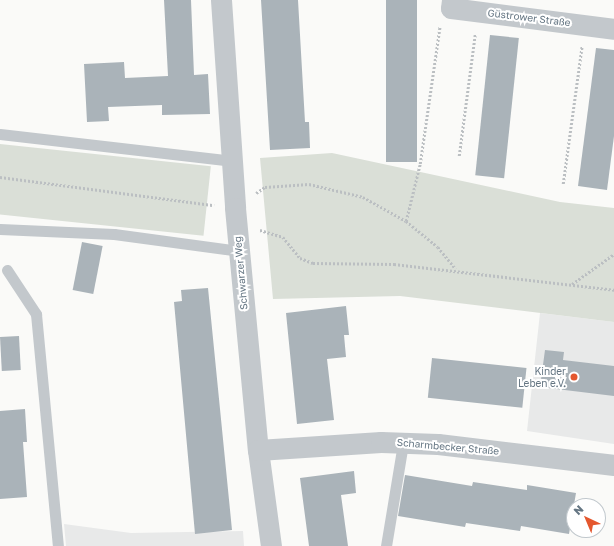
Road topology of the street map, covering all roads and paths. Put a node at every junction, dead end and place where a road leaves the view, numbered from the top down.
1 (221, 0) edge
2 (452, 4) edge
3 (478, 11) junction
4 (585, 25) junction
5 (614, 29) edge
6 (0, 134) edge
7 (459, 156) dead end
8 (233, 161) junction
9 (0, 177) edge
10 (562, 184) dead end
11 (235, 208) junction
12 (406, 221) junction
13 (0, 229) edge
14 (239, 251) junction
15 (614, 254) edge
16 (456, 269) junction
17 (7, 270) dead end
18 (572, 284) junction
19 (614, 290) edge
20 (403, 443) junction
21 (258, 450) junction
22 (614, 466) edge
23 (58, 546) edge
24 (271, 546) edge
25 (386, 546) edge

1 - 8 street, Schwarzer Weg
2 - 3 street, Güstrower Straße
2 - 12 path
3 - 4 street, Güstrower Straße
3 - 7 path
4 - 5 street, Güstrower Straße
4 - 10 path
6 - 8 lane
8 - 11 street, Schwarzer Weg
9 - 11 path
11 - 12 path
11 - 14 street, Schwarzer Weg
11 - 16 path
12 - 16 path
13 - 14 lane
14 - 21 street, Schwarzer Weg
15 - 18 path
16 - 18 path
17 - 23 lane
18 - 19 path
20 - 21 street, Scharmbecker Straße
20 - 22 street, Scharmbecker Straße
20 - 25 lane
21 - 24 street, Schwarzer Weg

